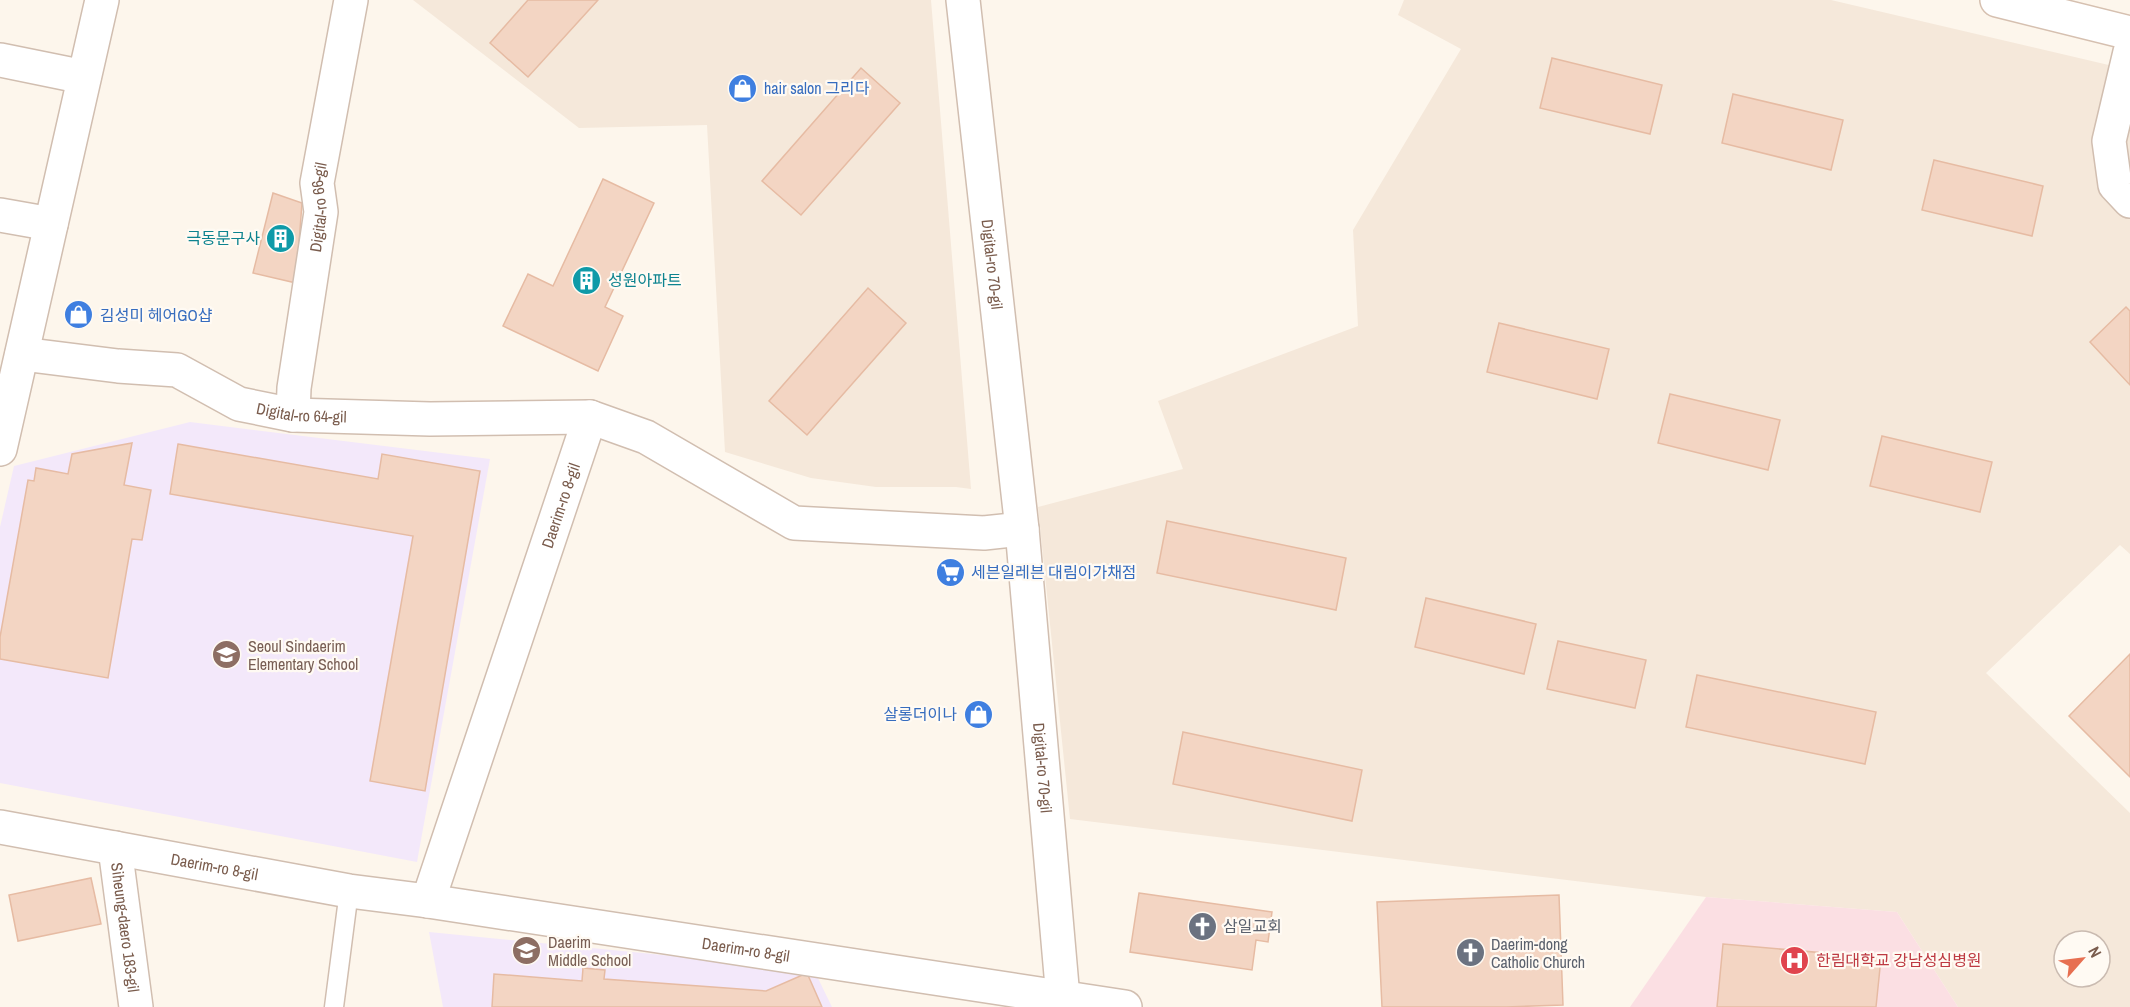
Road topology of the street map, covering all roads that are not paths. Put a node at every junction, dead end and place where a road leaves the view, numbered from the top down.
1 (102, 0) edge
2 (351, 0) edge
3 (963, 0) edge
4 (1996, 0) edge
5 (2130, 33) edge
6 (2130, 52) edge
7 (0, 60) edge
8 (84, 77) junction
9 (2130, 201) edge
10 (0, 215) edge
11 (51, 224) junction
12 (13, 365) edge
13 (293, 415) junction
14 (590, 417) junction
15 (0, 449) edge
16 (1022, 529) junction
17 (0, 827) edge
18 (115, 848) junction
19 (349, 891) junction
20 (428, 901) junction
21 (1063, 1003) edge
22 (136, 1007) edge
23 (334, 1007) edge
24 (1125, 1007) edge

1 - 8 street
2 - 13 street, Digital-ro 66-gil
3 - 16 street, Digital-ro 70-gil
4 - 5 street
6 - 9 street
7 - 8 street
8 - 11 street
10 - 11 street
11 - 12 street
12 - 13 street, Digital-ro 64-gil
12 - 15 street
13 - 14 street, Digital-ro 64-gil
14 - 16 street
14 - 20 street, Daerim-ro 8-gil
16 - 21 street, Digital-ro 70-gil
17 - 18 street, Daerim-ro 8-gil
18 - 19 street, Daerim-ro 8-gil
18 - 22 street, Siheung-daero 183-gil
19 - 20 street, Daerim-ro 8-gil
19 - 23 lane
20 - 21 street, Daerim-ro 8-gil
21 - 24 street, Daerim-ro 8-gil

